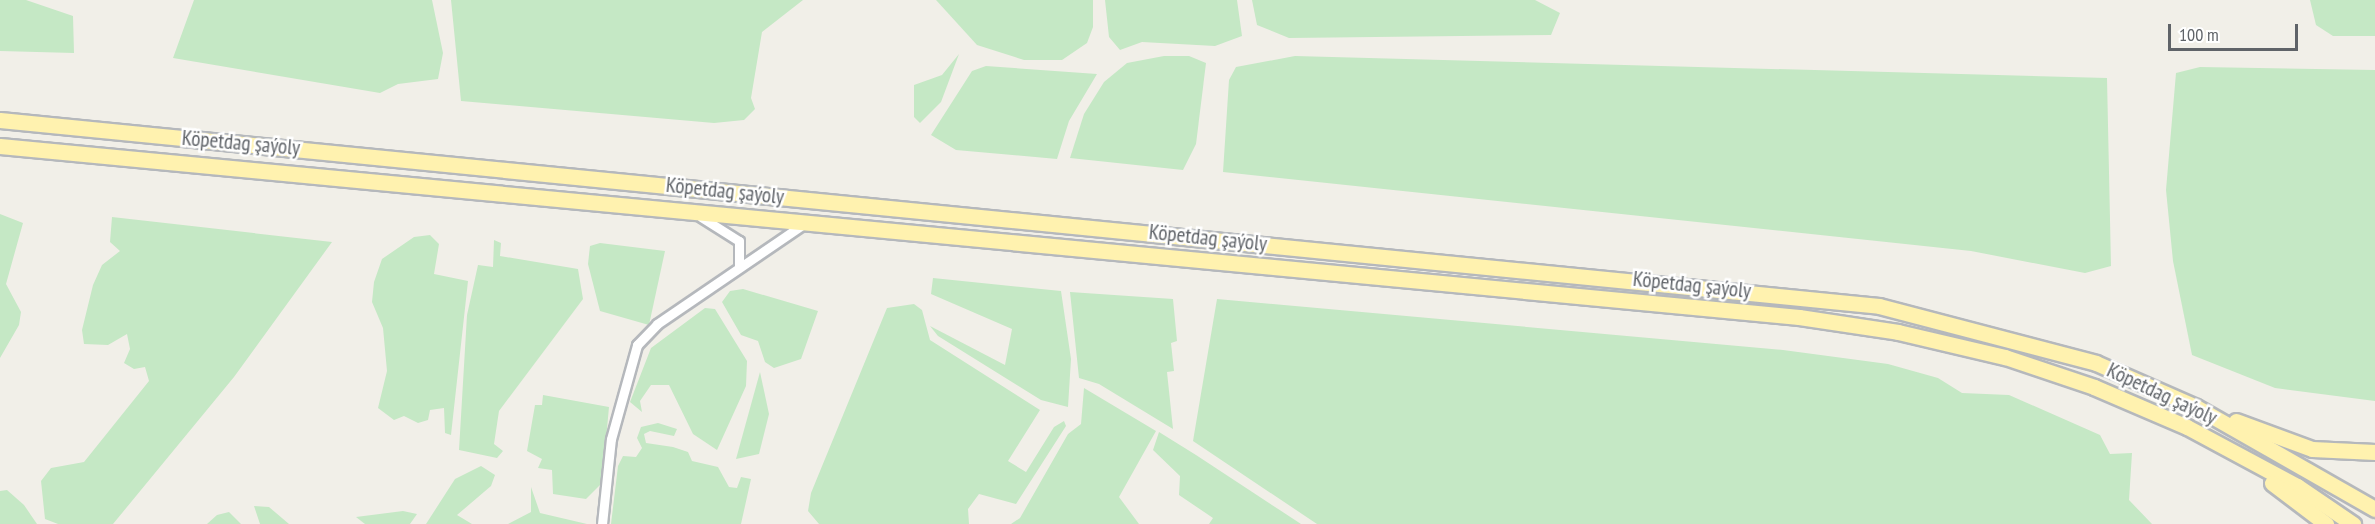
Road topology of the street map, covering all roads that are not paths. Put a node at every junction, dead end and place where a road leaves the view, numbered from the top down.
1 (0, 120) edge
2 (0, 146) edge
3 (690, 213) junction
4 (802, 225) junction
5 (739, 267) junction
6 (2196, 407) junction
7 (2187, 427) junction
8 (2375, 452) edge
9 (2375, 509) edge
10 (602, 524) edge
11 (2326, 524) edge
12 (2353, 524) edge

1 - 6 main road, Köpetdag şaýoly
2 - 3 main road, Köpetdag şaýoly
3 - 4 main road, Köpetdag şaýoly
3 - 5 street
4 - 5 street
4 - 7 main road, Köpetdag şaýoly
5 - 10 street
6 - 8 main road
6 - 9 main road, Köpetdag şaýoly
7 - 11 main road
7 - 12 main road, Köpetdag şaýoly

